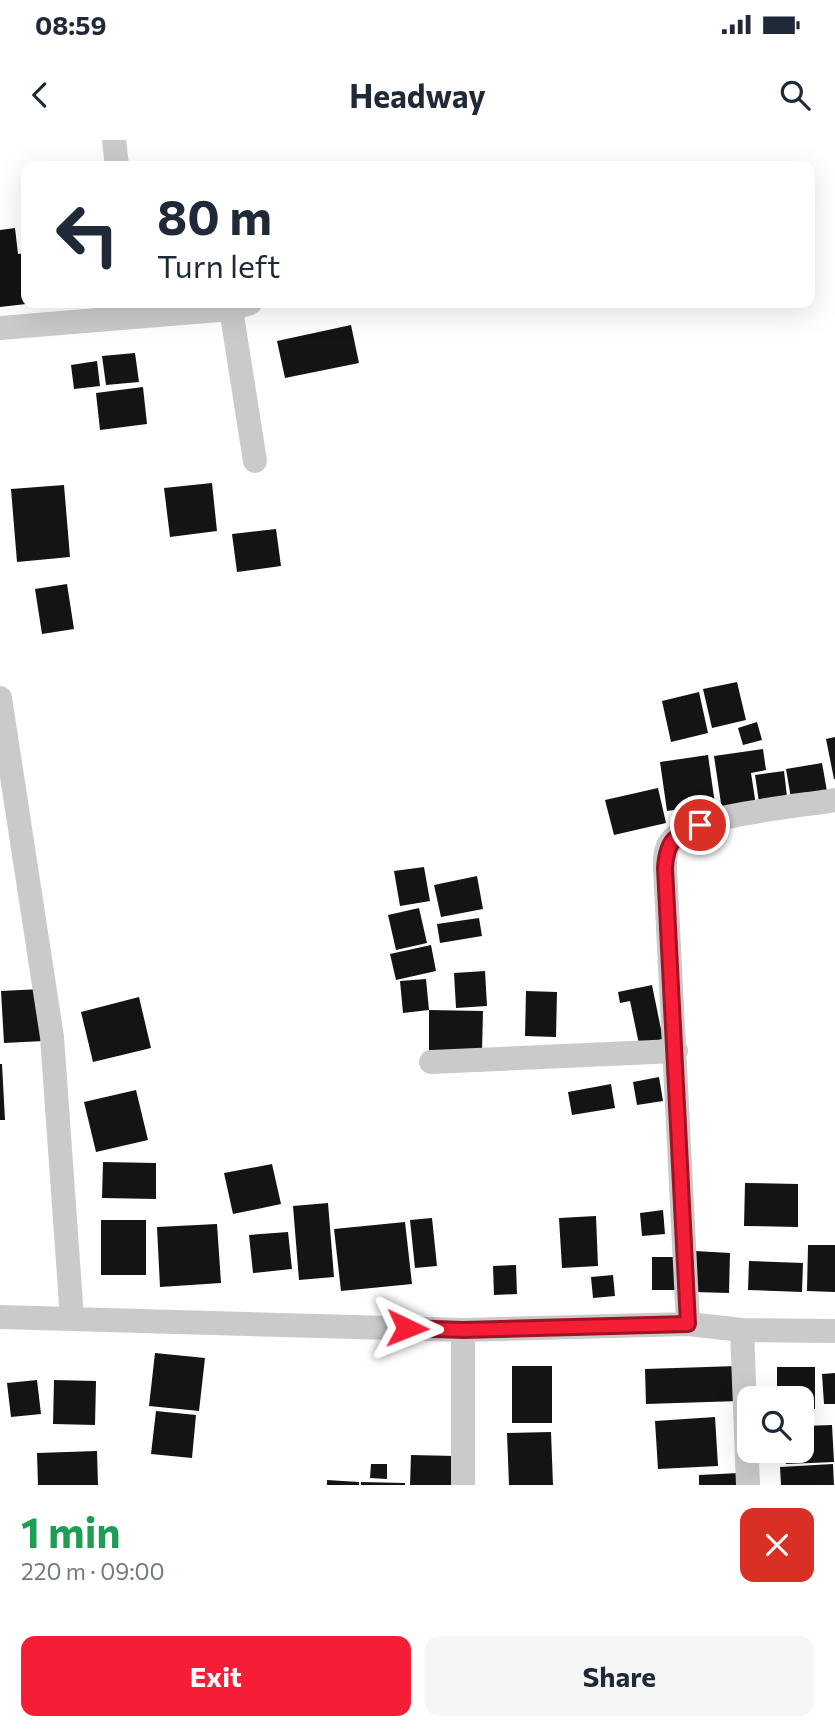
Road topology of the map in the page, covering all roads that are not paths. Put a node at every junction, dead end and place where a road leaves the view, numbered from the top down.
1 (114, 140) edge
2 (116, 161) edge
3 (196, 308) edge
4 (240, 308) edge
5 (129, 311) edge
6 (0, 328) edge
7 (255, 461) dead end
8 (0, 698) edge
9 (835, 800) edge
10 (676, 1051) junction
11 (431, 1062) dead end
12 (0, 1317) edge
13 (72, 1318) junction
14 (688, 1324) junction
15 (463, 1330) junction
16 (742, 1330) junction
17 (835, 1331) edge
18 (463, 1485) edge
19 (748, 1485) edge

1 - 2 street
3 - 5 street
4 - 7 street
5 - 6 street
8 - 13 street
9 - 10 street
10 - 11 street
10 - 14 street
12 - 13 street
13 - 15 street
14 - 15 street
14 - 16 street
15 - 18 street
16 - 17 street
16 - 19 street

